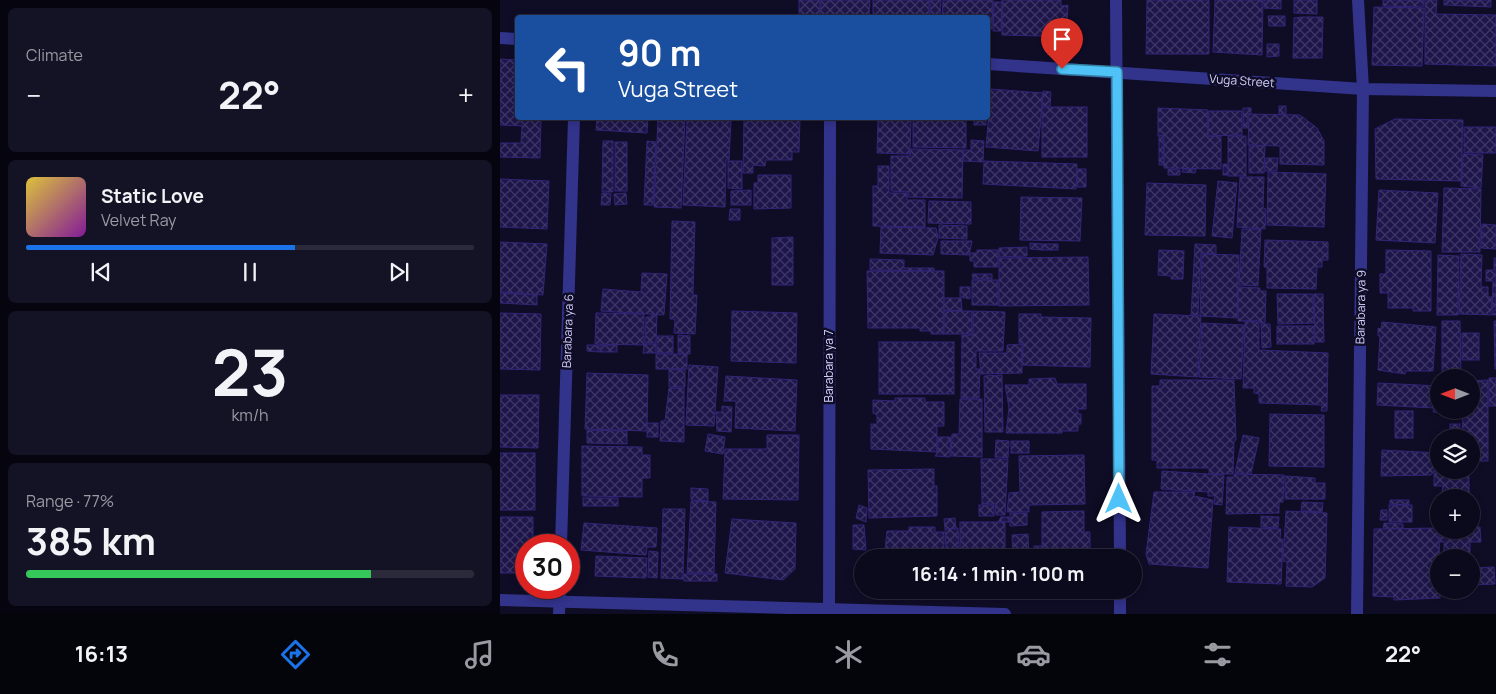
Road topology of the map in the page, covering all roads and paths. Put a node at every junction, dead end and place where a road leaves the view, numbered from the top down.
1 (1116, 0) edge
2 (1358, 0) edge
3 (500, 38) edge
4 (515, 39) edge
5 (990, 64) edge
6 (1117, 72) junction
7 (1363, 89) junction
8 (1496, 91) edge
9 (574, 120) edge
10 (830, 120) edge
11 (561, 534) edge
12 (1120, 549) edge
13 (1120, 599) edge
14 (500, 600) edge
15 (559, 608) edge
16 (828, 611) edge
17 (1005, 614) edge
18 (1120, 614) edge
19 (1357, 614) edge

1 - 6 street
2 - 7 street, Barabara ya 9
3 - 4 street
5 - 6 street, Vuga Street
6 - 7 street, Vuga Street
6 - 12 street
7 - 8 street, Vuga Street
7 - 19 street, Barabara ya 9
9 - 11 street, Barabara ya 6
10 - 16 street, Barabara ya 7
13 - 18 street
14 - 15 street
15 - 16 street
16 - 17 street

